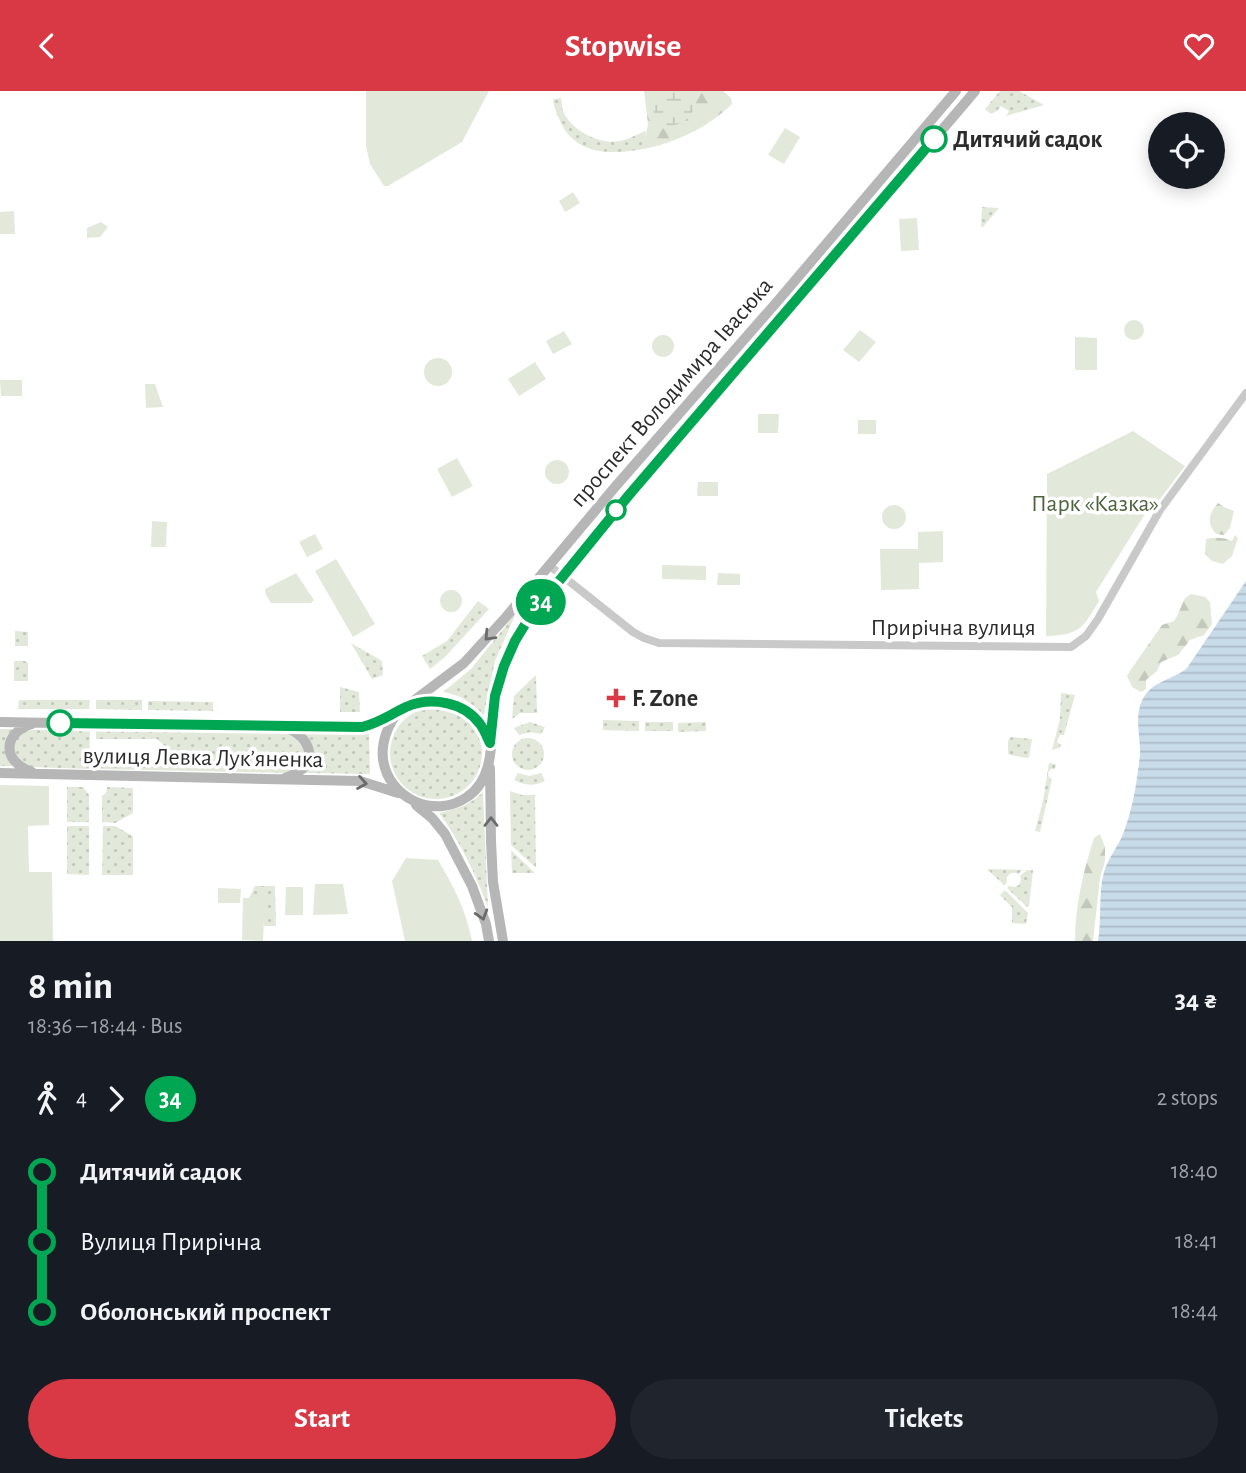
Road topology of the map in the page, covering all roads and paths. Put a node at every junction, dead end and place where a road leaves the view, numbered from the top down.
1 (956, 91) edge
2 (975, 91) edge
3 (1246, 393) edge
4 (550, 566) junction
5 (562, 575) junction
6 (403, 710) junction
7 (0, 722) edge
8 (38, 723) junction
9 (284, 727) junction
10 (490, 743) junction
11 (490, 762) junction
12 (0, 773) edge
13 (43, 775) junction
14 (283, 779) junction
15 (407, 798) junction
16 (489, 941) edge
17 (503, 941) edge

1 - 4 main road, проспект Володимира Івасюка
2 - 5 main road, проспект Володимира Івасюка
3 - 5 street, Прирічна вулиця
4 - 5 street, Прирічна вулиця
4 -> 6 main road, проспект Володимира Івасюка
5 - 10 main road, проспект Володимира Івасюка
6 - 9 main road, вулиця Левка Лукʼяненка
6 - 10 main road
6 - 15 main road
7 - 8 main road, вулиця Левка Лукʼяненка
8 - 9 main road, вулиця Левка Лукʼяненка
8 - 13 main road
9 - 14 main road
10 - 11 main road
11 - 15 main road
17 -> 11 main road
12 - 13 main road, вулиця Левка Лукʼяненка
13 - 14 main road, вулиця Левка Лукʼяненка
14 -> 15 main road, вулиця Левка Лукʼяненка
15 -> 16 main road

